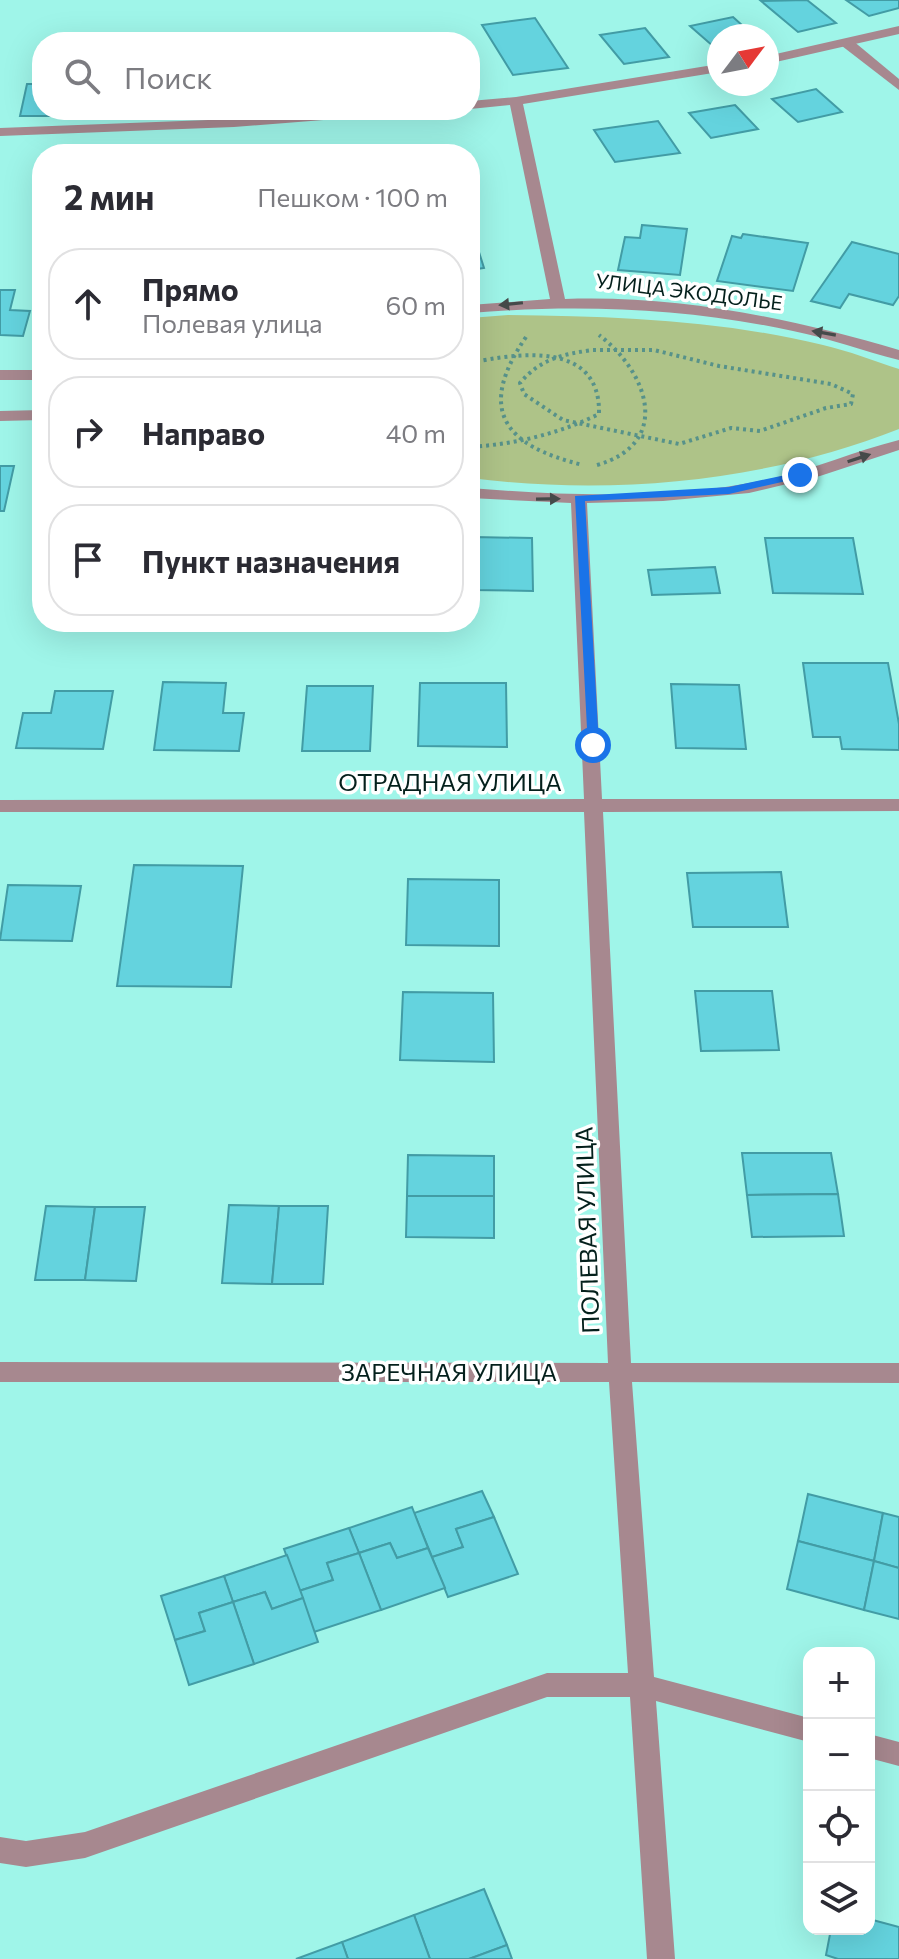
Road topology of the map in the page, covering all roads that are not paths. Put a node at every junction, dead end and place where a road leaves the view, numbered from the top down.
1 (899, 30) edge
2 (847, 43) junction
3 (779, 57) edge
4 (707, 70) edge
5 (899, 86) edge
6 (516, 101) junction
7 (480, 104) edge
8 (272, 120) edge
9 (0, 132) edge
10 (558, 301) junction
11 (480, 308) edge
12 (899, 355) edge
13 (0, 375) edge
14 (32, 375) edge
15 (32, 415) edge
16 (0, 416) edge
17 (899, 445) edge
18 (480, 494) edge
19 (579, 499) junction
20 (899, 805) edge
21 (0, 806) edge
22 (596, 807) junction
23 (0, 1372) edge
24 (899, 1373) edge
25 (620, 1374) junction
26 (640, 1685) junction
27 (803, 1728) edge
28 (875, 1748) edge
29 (899, 1754) edge
30 (0, 1850) edge
31 (661, 1959) edge

1 - 2 street
2 - 3 street
2 - 5 street
4 - 6 street
6 - 7 street
6 - 10 street
8 - 9 street
10 -> 11 street, УЛИЦА ЭКОДОЛЬЕ
12 -> 10 street, УЛИЦА ЭКОДОЛЬЕ
13 - 14 street
15 - 16 street
19 -> 17 street
18 -> 19 street
19 - 22 street, ПОЛЕВАЯ УЛИЦА
20 - 22 street, ОТРАДНАЯ УЛИЦА
21 - 22 street, ОТРАДНАЯ УЛИЦА
22 - 25 street, ПОЛЕВАЯ УЛИЦА
23 - 25 street, ЗАРЕЧНАЯ УЛИЦА
24 - 25 street, ЗАРЕЧНАЯ УЛИЦА
25 - 26 street, ПОЛЕВАЯ УЛИЦА
26 - 27 street
26 - 30 street
26 - 31 street, ПОЛЕВАЯ УЛИЦА
28 - 29 street

